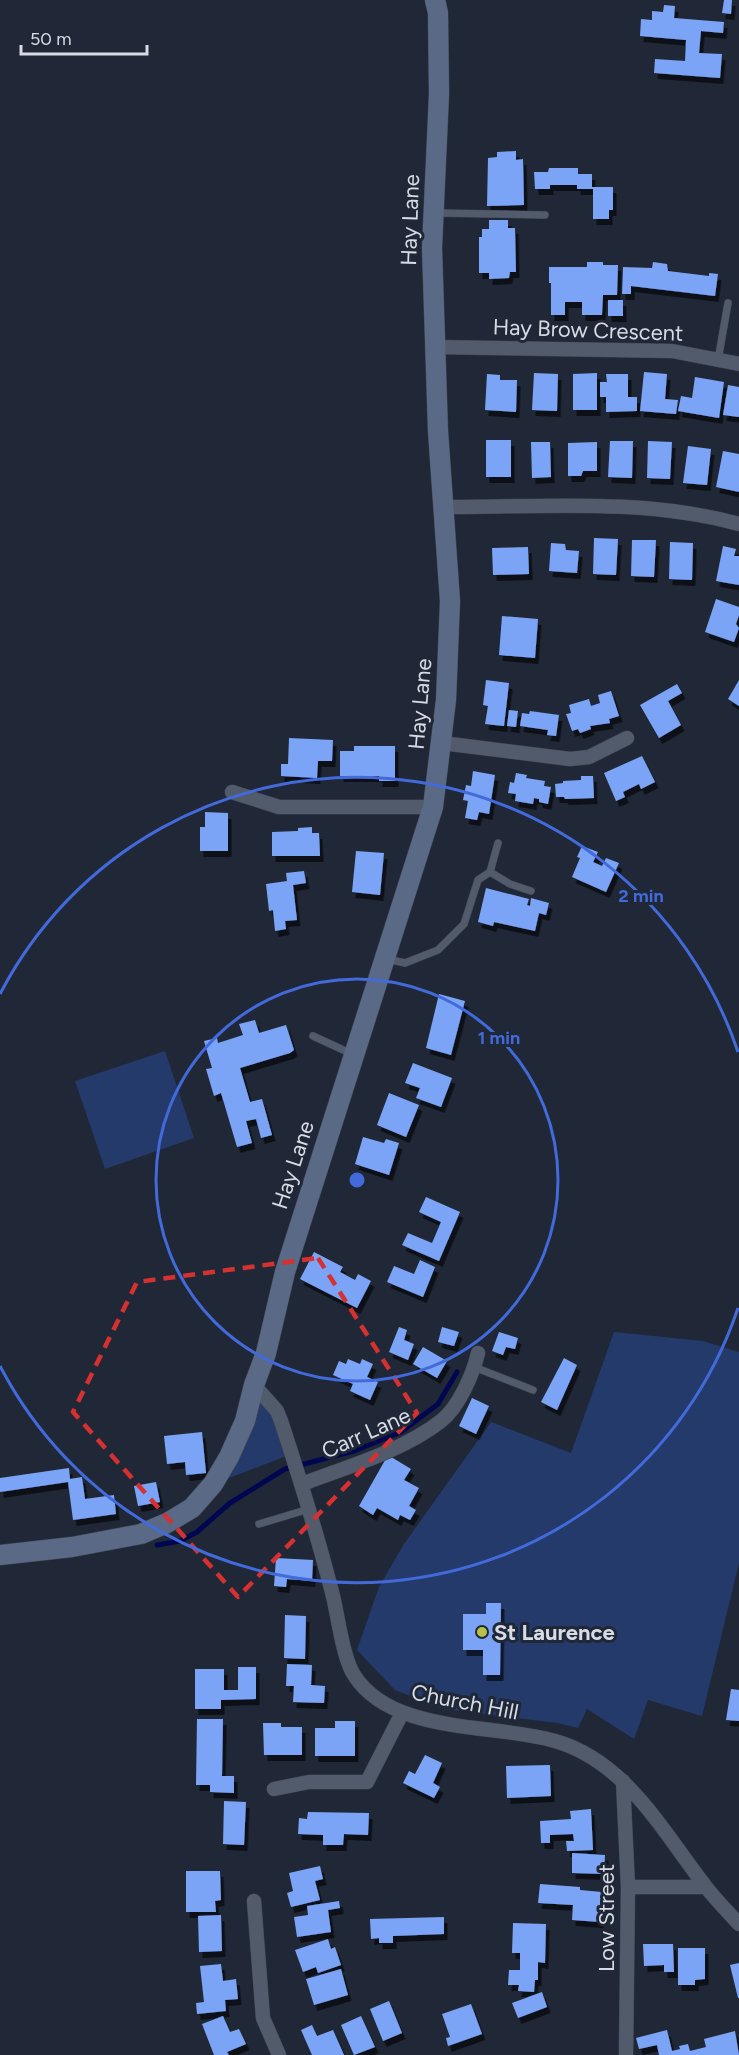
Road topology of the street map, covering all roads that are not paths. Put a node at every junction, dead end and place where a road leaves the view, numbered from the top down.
1 (435, 0) edge
2 (434, 213) junction
3 (545, 215) dead end
4 (728, 303) dead end
5 (434, 347) junction
6 (718, 360) junction
7 (739, 364) edge
8 (445, 507) junction
9 (739, 524) edge
10 (627, 738) dead end
11 (442, 743) junction
12 (232, 792) dead end
13 (433, 807) junction
14 (498, 843) dead end
15 (490, 872) junction
16 (531, 891) dead end
17 (384, 959) junction
18 (313, 1036) dead end
19 (354, 1055) junction
20 (478, 1353) dead end
21 (474, 1367) junction
22 (254, 1385) junction
23 (533, 1390) dead end
24 (300, 1478) junction
25 (309, 1509) junction
26 (259, 1524) dead end
27 (0, 1555) edge
28 (402, 1713) junction
29 (623, 1781) junction
30 (274, 1789) dead end
31 (628, 1887) junction
32 (706, 1887) junction
33 (254, 1900) dead end
34 (739, 1924) edge
35 (279, 2055) edge
36 (626, 2055) edge

1 - 2 street, Hay Lane
2 - 3 lane
2 - 5 street, Hay Lane
4 - 6 lane
5 - 6 street, Hay Brow Crescent
5 - 8 street, Hay Lane
6 - 7 street, Hay Brow Crescent
8 - 9 street
8 - 11 street, Hay Lane
10 - 11 street
11 - 13 street, Hay Lane
12 - 13 street
13 - 17 street, Hay Lane
14 - 15 lane
15 - 16 lane
15 - 17 lane
17 - 19 street, Hay Lane
18 - 19 lane
19 - 22 street, Hay Lane
20 - 21 street, Carr Lane
21 - 23 lane
21 - 24 street, Carr Lane
22 - 24 street, Church Hill
22 - 27 street, Hay Lane
24 - 25 street, Church Hill
25 - 26 lane
25 - 28 street, Church Hill
28 - 29 street, Church Hill
28 - 30 street
29 - 31 street, Low Street
29 - 32 street, Church Hill
31 - 32 street
31 - 36 street, Low Street
32 - 34 street, Church Hill
33 - 35 street

